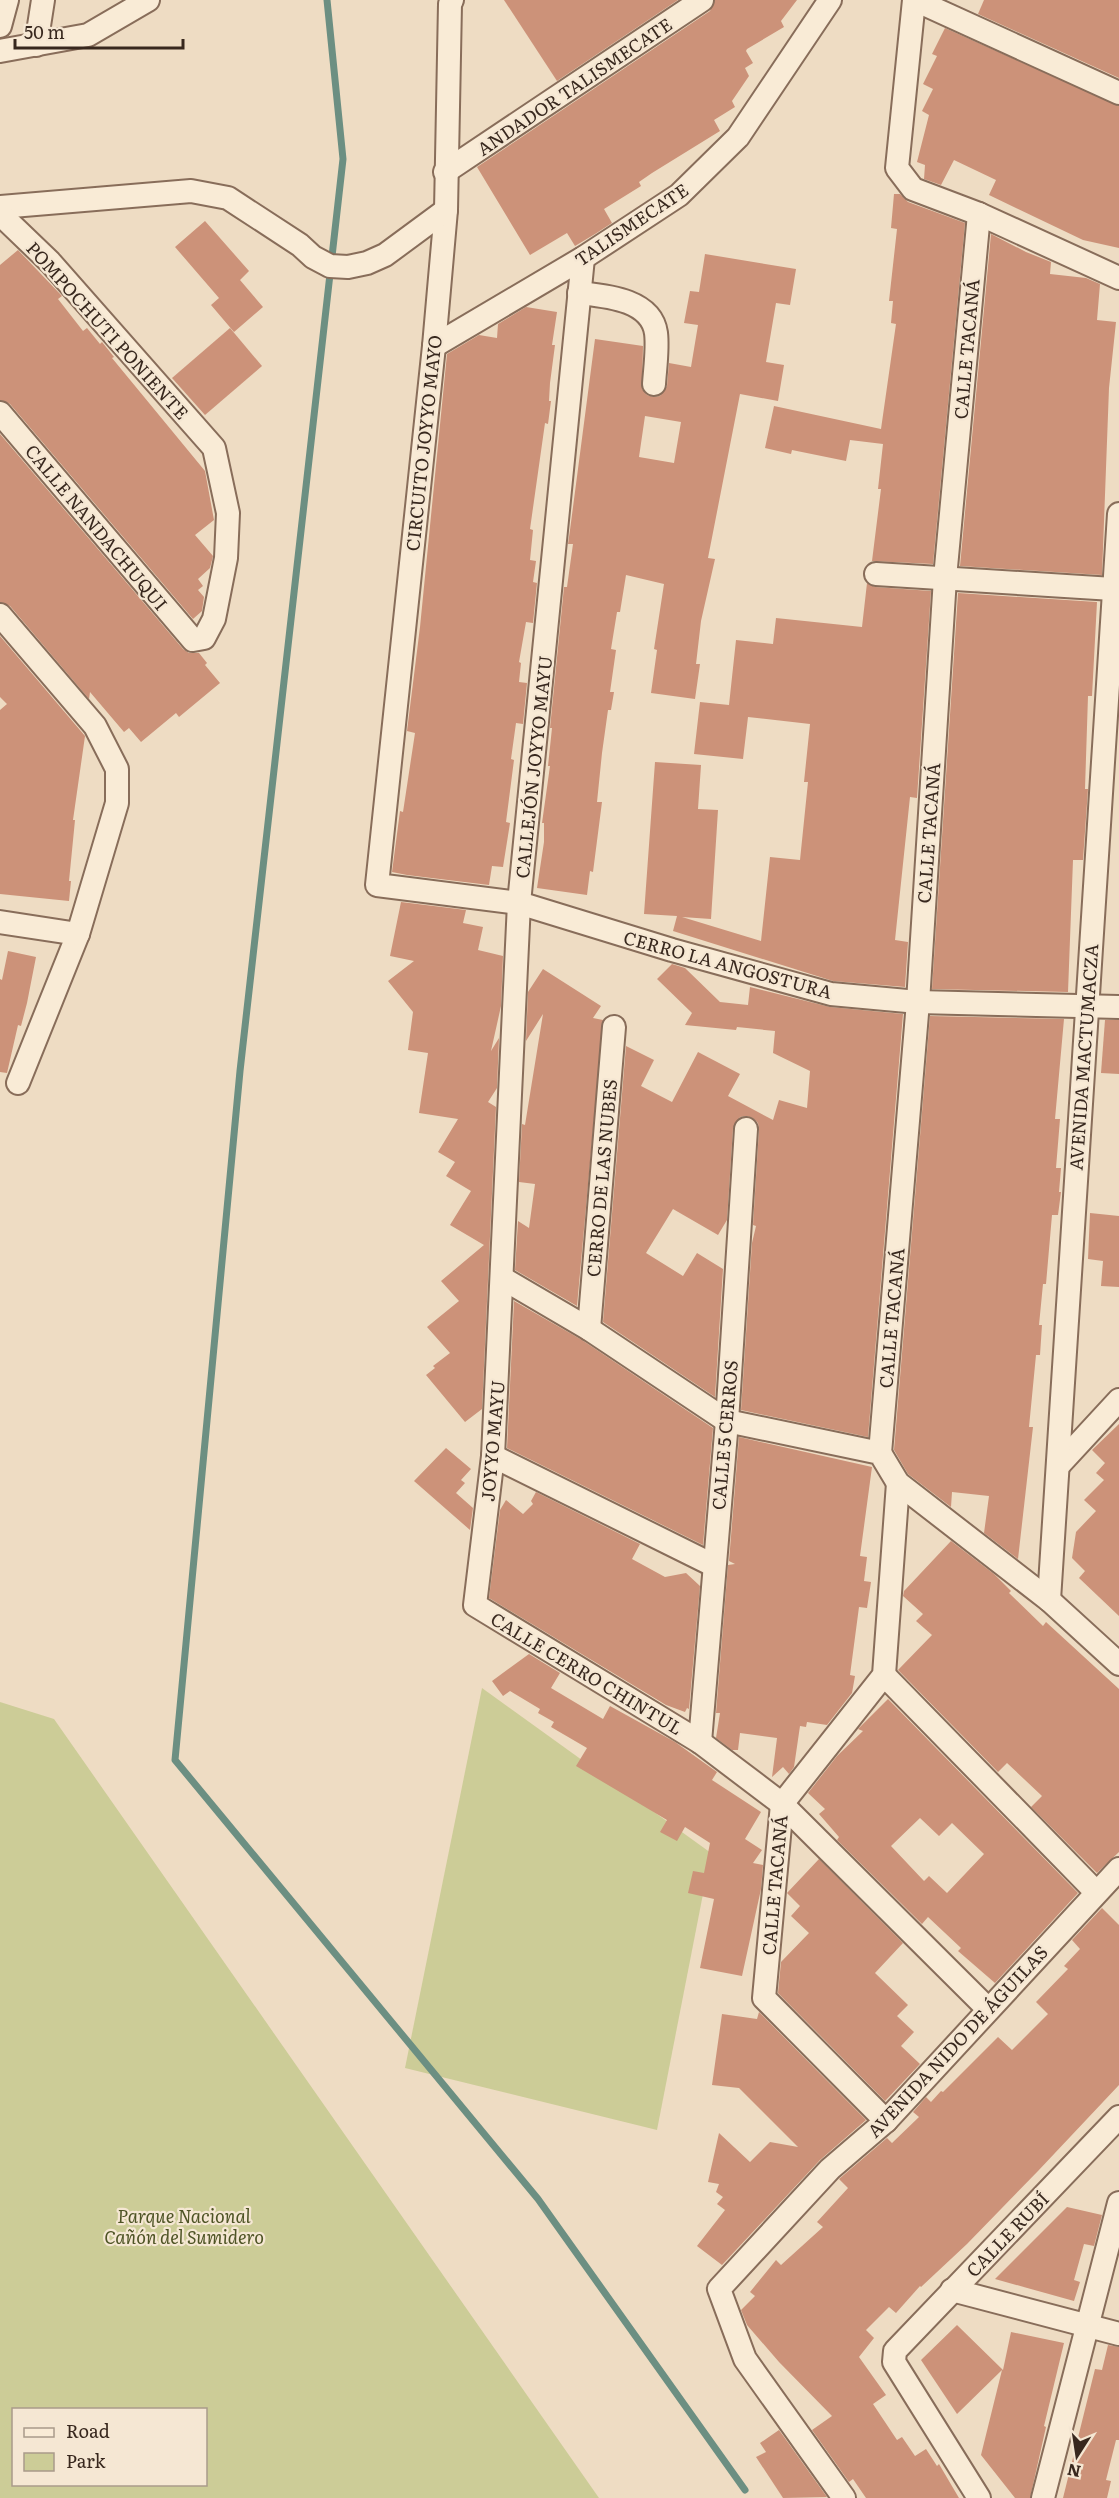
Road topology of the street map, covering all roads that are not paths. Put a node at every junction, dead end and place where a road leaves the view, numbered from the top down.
1 (8, 0) edge
2 (43, 0) edge
3 (148, 0) edge
4 (702, 0) edge
5 (830, 0) edge
6 (915, 0) edge
7 (453, 1) edge
8 (0, 26) edge
9 (36, 45) junction
10 (0, 51) edge
11 (1119, 93) edge
12 (445, 172) junction
13 (0, 207) edge
14 (446, 210) junction
15 (0, 214) edge
16 (979, 214) junction
17 (583, 258) junction
18 (1119, 278) edge
19 (579, 292) junction
20 (434, 346) junction
21 (654, 384) dead end
22 (0, 413) edge
23 (1119, 514) edge
24 (876, 574) dead end
25 (945, 578) junction
26 (1113, 589) junction
27 (0, 615) edge
28 (194, 640) joint
29 (377, 885) joint
30 (519, 903) junction
31 (0, 922) edge
32 (78, 934) junction
33 (918, 1002) junction
34 (1085, 1005) junction
35 (1119, 1007) edge
36 (614, 1027) dead end
37 (18, 1083) dead end
38 (746, 1128) dead end
39 (502, 1278) junction
40 (589, 1329) junction
41 (1119, 1400) edge
42 (727, 1421) junction
43 (880, 1453) junction
44 (493, 1456) junction
45 (1058, 1466) junction
46 (898, 1483) junction
47 (713, 1565) junction
48 (1049, 1600) junction
49 (475, 1605) joint
50 (1115, 1651) edge
51 (884, 1675) junction
52 (700, 1742) junction
53 (782, 1804) junction
54 (1119, 1869) edge
55 (1096, 1892) junction
56 (988, 2009) junction
57 (1119, 2117) edge
58 (886, 2121) junction
59 (1119, 2204) edge
60 (952, 2290) junction
61 (1087, 2326) junction
62 (1119, 2334) edge
63 (844, 2498) edge
64 (979, 2498) edge
65 (1043, 2498) edge

1 - 8 street
2 - 9 street
3 - 9 street
4 - 12 street, ANDADOR TALISMECATE
5 - 17 street, TALISMECATE
6 - 11 street
6 - 16 street
7 - 12 street, CIRCUITO JOYYO MAYO
9 - 10 street
12 - 14 street, CIRCUITO JOYYO MAYO
13 - 14 street
14 - 20 street, CIRCUITO JOYYO MAYO
15 - 28 street, POMPOCHUTI PONIENTE
16 - 18 street
16 - 25 street, CALLE TACANÁ
17 - 19 street, CALLEJÓN JOYYO MAYU
17 - 20 street, TALISMECATE
19 - 21 street
19 - 30 street, CALLEJÓN JOYYO MAYU
20 - 29 street, CIRCUITO JOYYO MAYO
22 - 28 street, CALLE NANDACHUQUI
23 - 26 street, AVENIDA MACTUMACZA
24 - 25 street
25 - 26 street
25 - 33 street, CALLE TACANÁ
26 - 34 street, AVENIDA MACTUMACZA
27 - 32 street
29 - 30 street, CERRO LA ANGOSTURA
30 - 33 street, CERRO LA ANGOSTURA
30 - 39 street, CALLEJÓN JOYYO MAYU
31 - 32 street
32 - 37 street
33 - 34 street, CERRO LA ANGOSTURA
33 - 43 street, CALLE TACANÁ
34 - 35 street, CERRO LA ANGOSTURA
34 - 45 street, AVENIDA MACTUMACZA
36 - 40 street, CERRO DE LAS NUBES
38 - 42 street, CALLE 5 CERROS
39 - 40 street
39 - 44 street, JOYYO MAYU
40 - 42 street
41 - 45 street
42 - 43 street
42 - 47 street, CALLE 5 CERROS
43 - 46 street
44 - 47 street
44 - 49 street, JOYYO MAYU
45 - 48 street, AVENIDA MACTUMACZA
46 - 48 street
46 - 51 street
47 - 52 street, CALLE 5 CERROS
48 - 50 street
49 - 52 street, CALLE CERRO CHINTUL
51 - 53 street, CALLE TACANÁ
51 - 55 street
52 - 53 street, CALLE CERRO CHINTUL
53 - 56 street, CALLE CERRO CHINTUL
53 - 58 street, CALLE TACANÁ
54 - 55 street, AVENIDA NIDO DE ÁGUILAS
55 - 56 street, AVENIDA NIDO DE ÁGUILAS
56 - 58 street, AVENIDA NIDO DE ÁGUILAS
57 - 60 street, CALLE RUBÍ
58 - 63 street, AVENIDA NIDO DE ÁGUILAS
59 - 61 street
60 - 61 street
60 - 64 street, CALLE RUBÍ
61 - 62 street
61 - 65 street

